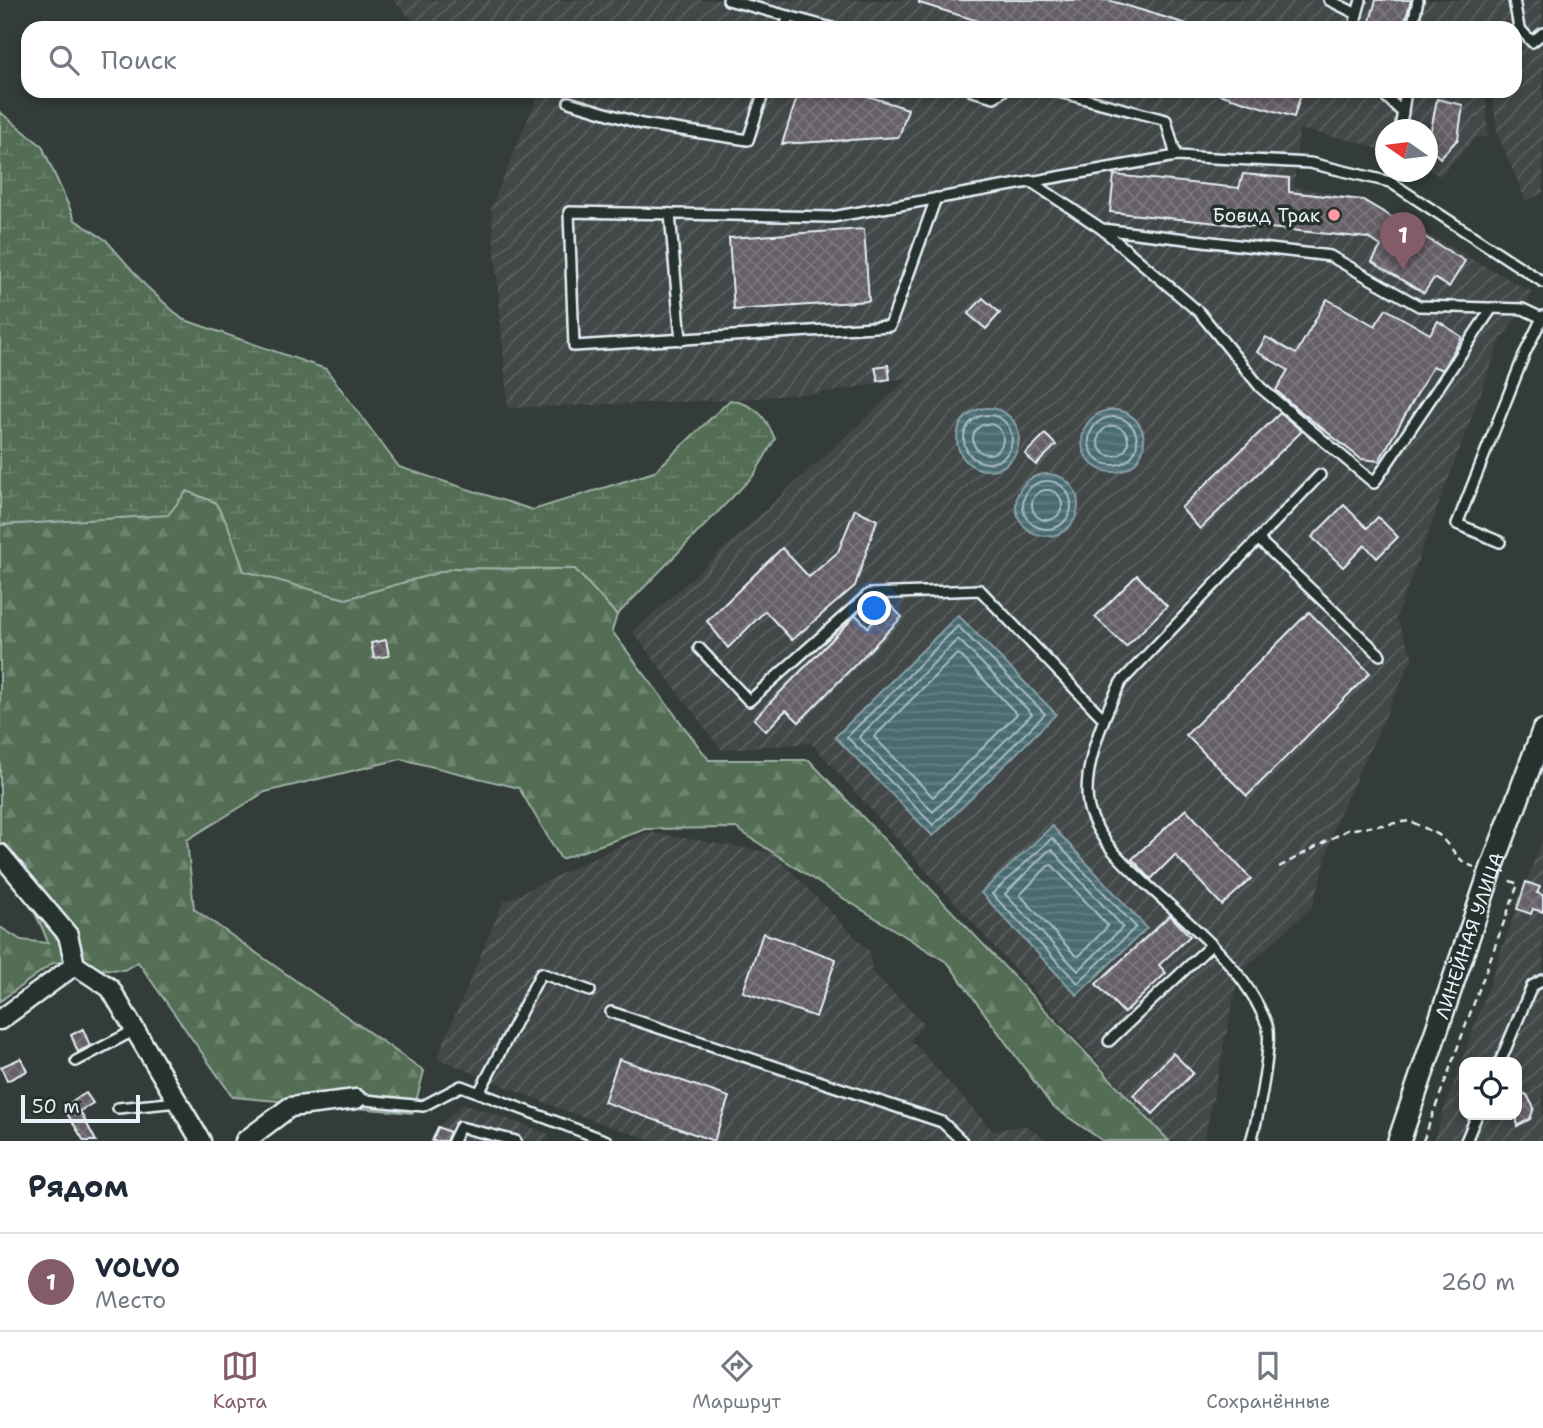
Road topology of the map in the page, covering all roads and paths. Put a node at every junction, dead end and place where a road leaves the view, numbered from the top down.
1 (728, 0) edge
2 (1329, 0) edge
3 (1361, 0) edge
4 (1418, 0) edge
5 (1514, 0) edge
6 (1357, 14) junction
7 (789, 16) junction
8 (787, 21) edge
9 (807, 21) edge
10 (1356, 21) edge
11 (1414, 21) edge
12 (1518, 21) edge
13 (1522, 31) edge
14 (1543, 33) edge
15 (762, 98) edge
16 (1082, 98) edge
17 (1387, 98) edge
18 (1404, 98) edge
19 (569, 102) dead end
20 (1403, 113) junction
21 (1402, 119) edge
22 (1176, 156) junction
23 (1375, 178) edge
24 (1030, 181) junction
25 (1390, 182) edge
26 (936, 198) junction
27 (670, 214) junction
28 (1102, 229) junction
29 (1543, 282) edge
30 (1492, 308) junction
31 (1542, 317) edge
32 (681, 340) junction
33 (1320, 475) dead end
34 (1259, 540) junction
35 (1500, 542) dead end
36 (699, 648) dead end
37 (1380, 655) dead end
38 (1103, 718) junction
39 (1543, 731) edge
40 (0, 854) edge
41 (1464, 863) dead end
42 (1279, 867) dead end
43 (1518, 884) dead end
44 (1212, 945) junction
45 (75, 965) junction
46 (1543, 980) edge
47 (590, 991) dead end
48 (611, 1012) dead end
49 (0, 1020) edge
50 (135, 1030) junction
51 (1109, 1041) dead end
52 (1502, 1057) edge
53 (76, 1061) dead end
54 (479, 1093) junction
55 (356, 1099) joint
56 (178, 1102) junction
57 (118, 1108) dead end
58 (1475, 1120) edge
59 (201, 1141) edge
60 (246, 1141) edge
61 (453, 1141) edge
62 (516, 1141) edge
63 (607, 1141) edge
64 (962, 1141) edge
65 (1251, 1141) edge
66 (1399, 1141) edge
67 (1423, 1141) edge
68 (1466, 1141) edge

1 - 7 lane
2 - 6 lane
3 - 6 lane
4 - 11 lane
5 - 12 lane
6 - 10 lane
7 - 8 lane
7 - 9 lane
13 - 14 lane
15 - 19 lane
16 - 22 lane
17 - 20 lane
18 - 20 lane
20 - 21 lane
22 - 23 lane
22 - 24 lane
24 - 26 lane
24 - 28 lane
25 - 29 lane
26 - 27 lane
26 - 32 lane
27 - 32 lane
27 - 32 lane
28 - 30 lane
28 - 30 lane
30 - 31 lane
31 - 35 lane
33 - 34 lane
34 - 37 lane
34 - 38 lane
36 - 38 lane
38 - 44 lane
39 - 66 street, ЛИНЕЙНАЯ УЛИЦА
40 - 45 street
41 - 42 path
43 - 67 path
44 - 51 lane
44 - 65 lane
45 - 49 street
45 - 50 street
46 - 52 lane
47 - 54 lane
48 - 64 lane
50 - 53 lane
50 - 56 street
54 - 55 lane
54 - 63 lane
55 - 60 street
56 - 57 lane
56 - 59 street
58 - 68 lane
61 - 62 lane

